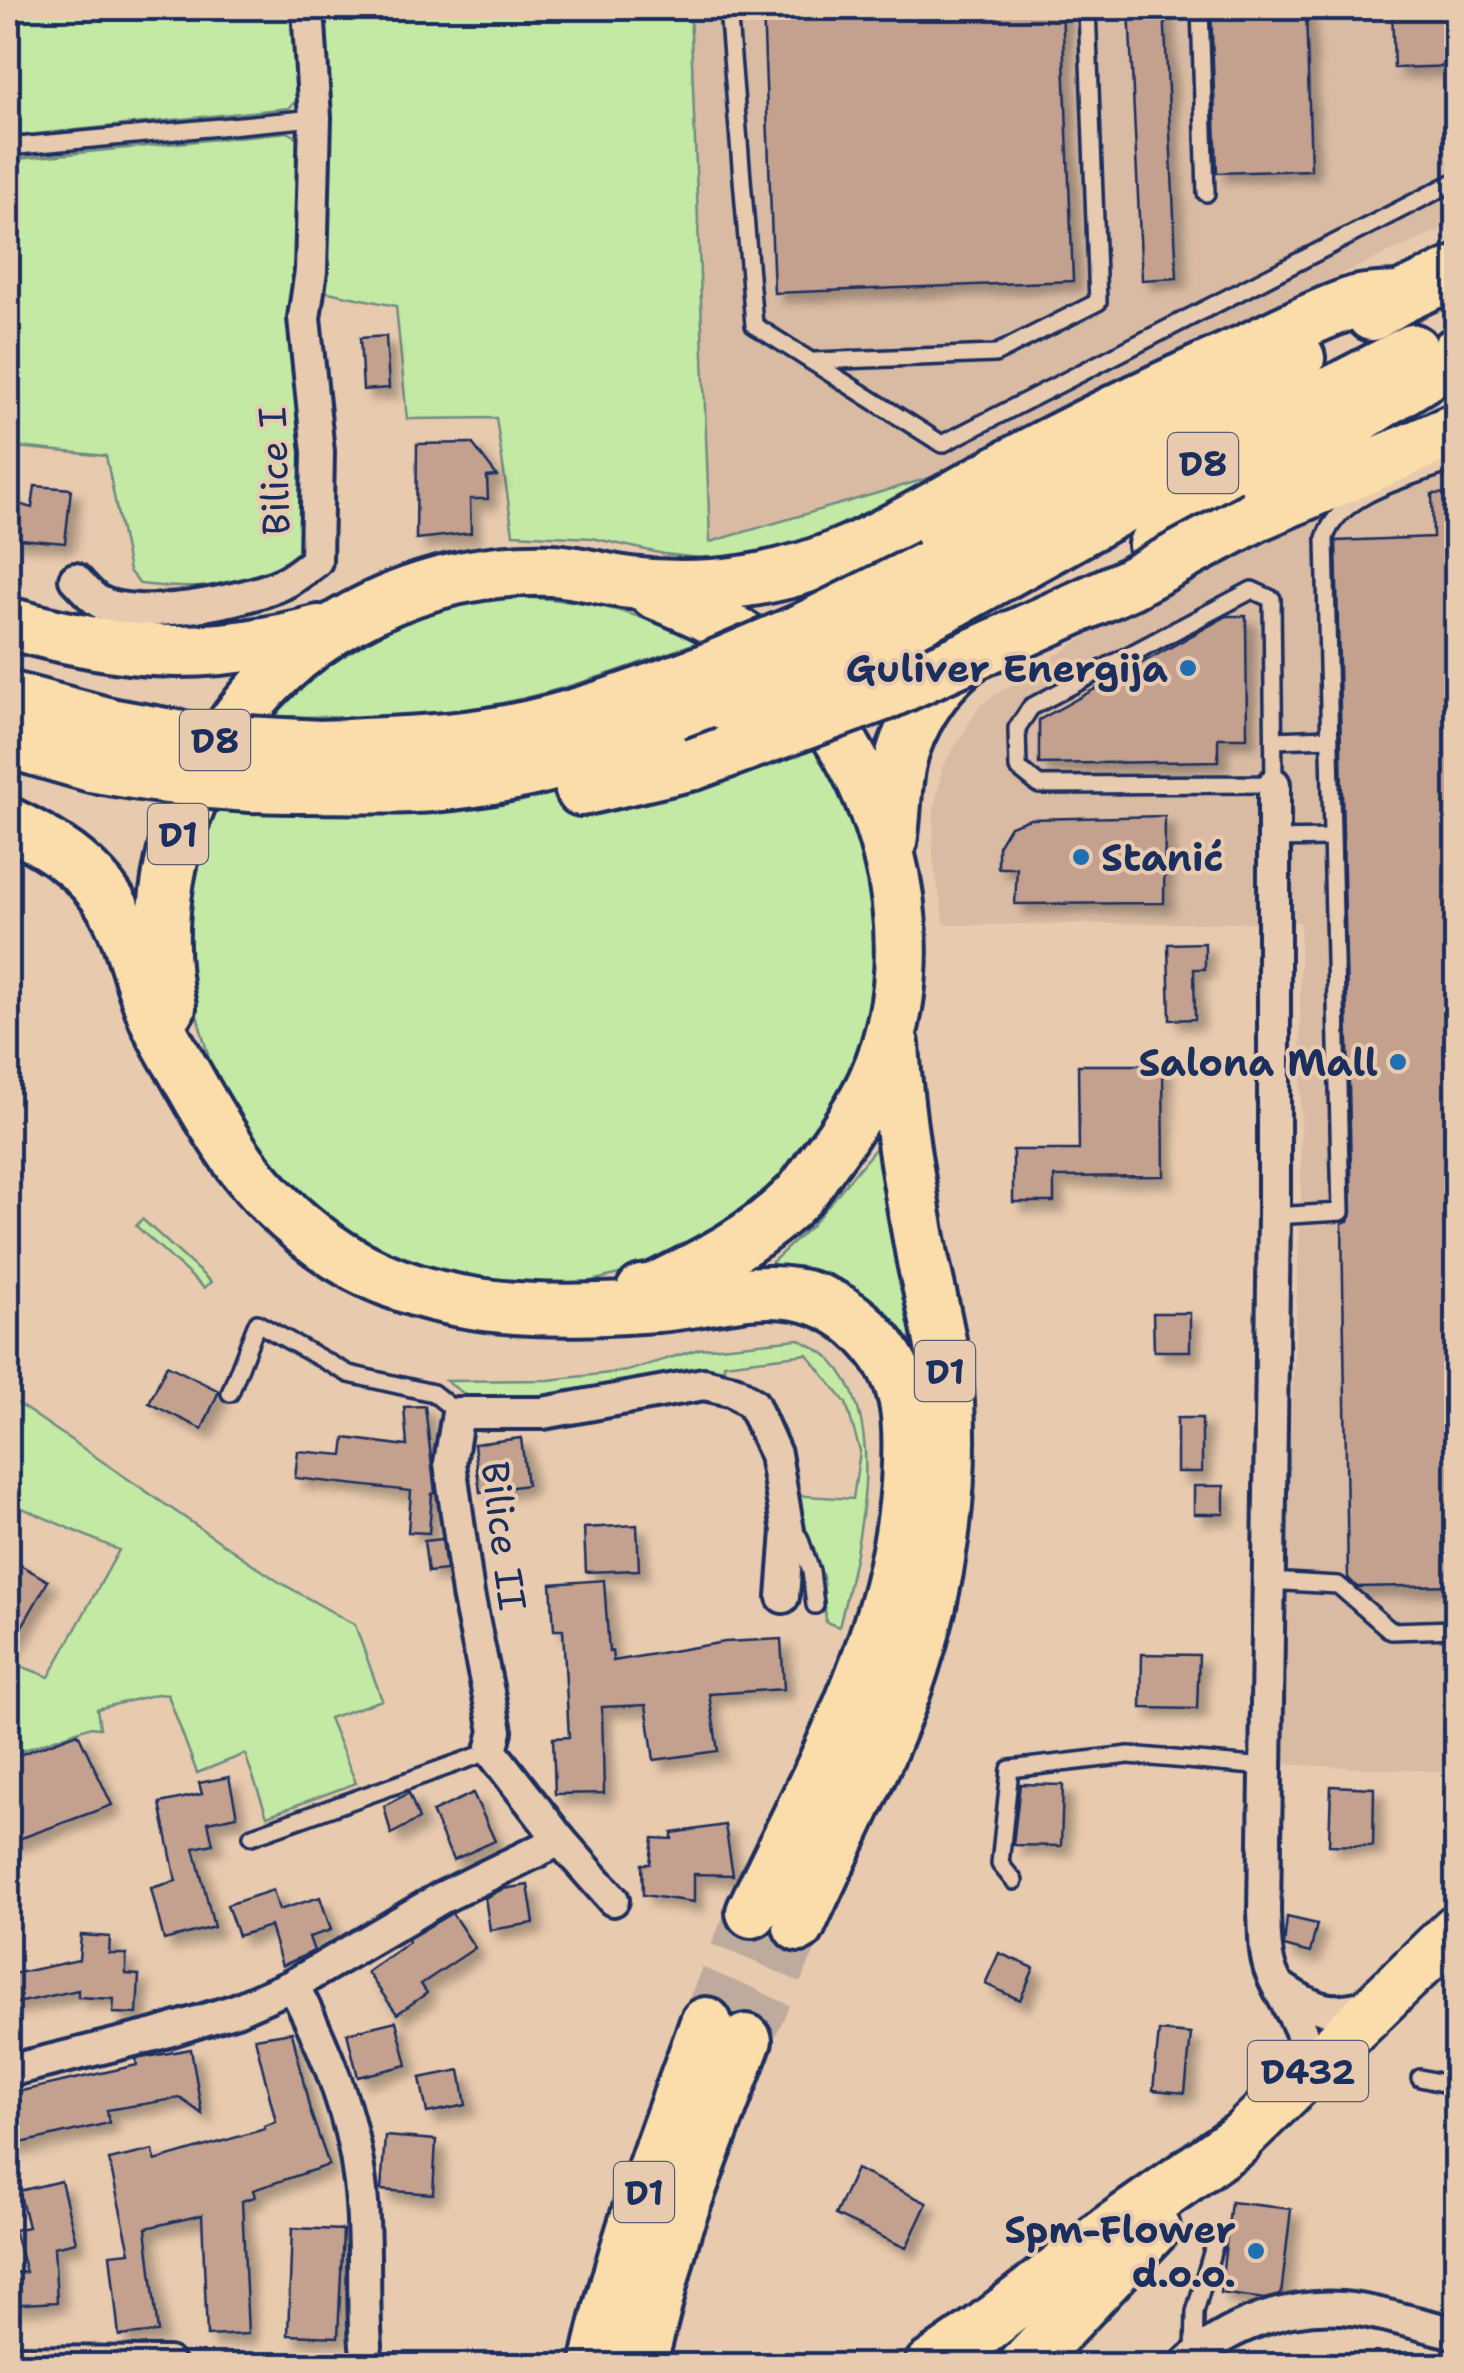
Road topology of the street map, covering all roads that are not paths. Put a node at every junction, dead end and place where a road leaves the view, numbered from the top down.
1 (308, 8) edge
2 (728, 8) edge
3 (1087, 8) edge
4 (1200, 8) edge
5 (314, 118) junction
6 (8, 148) edge
7 (1456, 181) edge
8 (1206, 194) dead end
9 (1456, 272) edge
10 (1400, 298) junction
11 (1456, 328) edge
12 (1456, 353) edge
13 (814, 361) junction
14 (1456, 429) edge
15 (1456, 461) edge
16 (75, 580) dead end
17 (629, 583) junction
18 (941, 584) junction
19 (8, 623) edge
20 (334, 627) junction
21 (722, 687) junction
22 (8, 696) edge
23 (1329, 738) junction
24 (1274, 740) junction
25 (8, 742) edge
26 (101, 745) junction
27 (310, 766) junction
28 (1274, 784) junction
29 (433, 786) junction
30 (8, 823) edge
31 (1331, 838) junction
32 (1274, 839) junction
33 (890, 852) junction
34 (892, 1020) junction
35 (196, 1092) junction
36 (1274, 1216) junction
37 (569, 1308) junction
38 (230, 1393) dead end
39 (458, 1413) junction
40 (788, 1531) junction
41 (1268, 1580) junction
42 (783, 1596) dead end
43 (816, 1605) dead end
44 (1456, 1629) edge
45 (491, 1751) junction
46 (1265, 1767) junction
47 (252, 1836) dead end
48 (560, 1840) junction
49 (1014, 1881) dead end
50 (614, 1900) dead end
51 (752, 1912) tunnel mouth
52 (799, 1926) tunnel mouth
53 (1456, 1930) edge
54 (1277, 1984) junction
55 (292, 1985) junction
56 (1380, 2002) junction
57 (8, 2071) edge
58 (1306, 2074) junction
59 (1420, 2078) dead end
60 (1456, 2086) edge
61 (1236, 2141) junction
62 (692, 2182) junction
63 (1217, 2234) dead end
64 (1456, 2333) edge
65 (366, 2346) dead end
66 (1189, 2361) edge
67 (8, 2362) edge
68 (168, 2363) edge
69 (596, 2366) edge
70 (640, 2366) edge
71 (676, 2366) edge
72 (930, 2366) edge
73 (1024, 2366) edge

1 - 5 street, Bilice I
2 - 13 lane
3 - 13 lane
4 - 8 lane
5 - 6 lane
5 - 16 street, Bilice I
7 - 13 lane
9 - 10 highway, D8
10 - 17 highway
10 - 18 highway, D8
11 - 18 highway, D8
12 - 33 highway
14 - 29 highway, bridge
15 - 23 lane
17 - 20 highway, D1
17 - 33 highway, D1
18 - 21 highway, D8, bridge
19 - 20 highway
20 - 35 highway, D1
21 - 27 highway, D8
21 - 29 highway, D8
22 - 26 highway, D8
23 - 24 lane
23 - 31 lane
24 - 28 lane
24 - 28 lane
25 - 26 highway, D8
26 - 27 highway, D8, bridge
27 - 29 highway, D8
28 - 32 street
30 - 35 highway
31 - 32 lane
31 - 36 lane
32 - 36 street
33 - 34 highway, D1
34 - 37 highway
34 - 52 highway, D1
35 - 37 highway, D1
36 - 41 street
37 - 51 highway, D1
38 - 39 lane
39 - 40 street, Bilice II
39 - 45 street, Bilice II
40 - 42 street, Bilice II
40 - 43 lane, Bilice II
41 - 44 lane
41 - 46 street
45 - 47 lane
45 - 48 street
46 - 49 lane
46 - 54 street
48 - 50 street
48 - 55 street
53 - 56 main road, D432
54 - 56 street
54 - 58 street
55 - 57 street
55 - 65 street
56 - 58 main road, D432
58 - 61 main road, D432
59 - 60 lane
61 - 72 highway
61 - 73 highway
62 - 69 highway, D1
62 - 70 highway, D1
62 - 71 highway
63 - 66 lane
64 - 66 street
67 - 68 street

